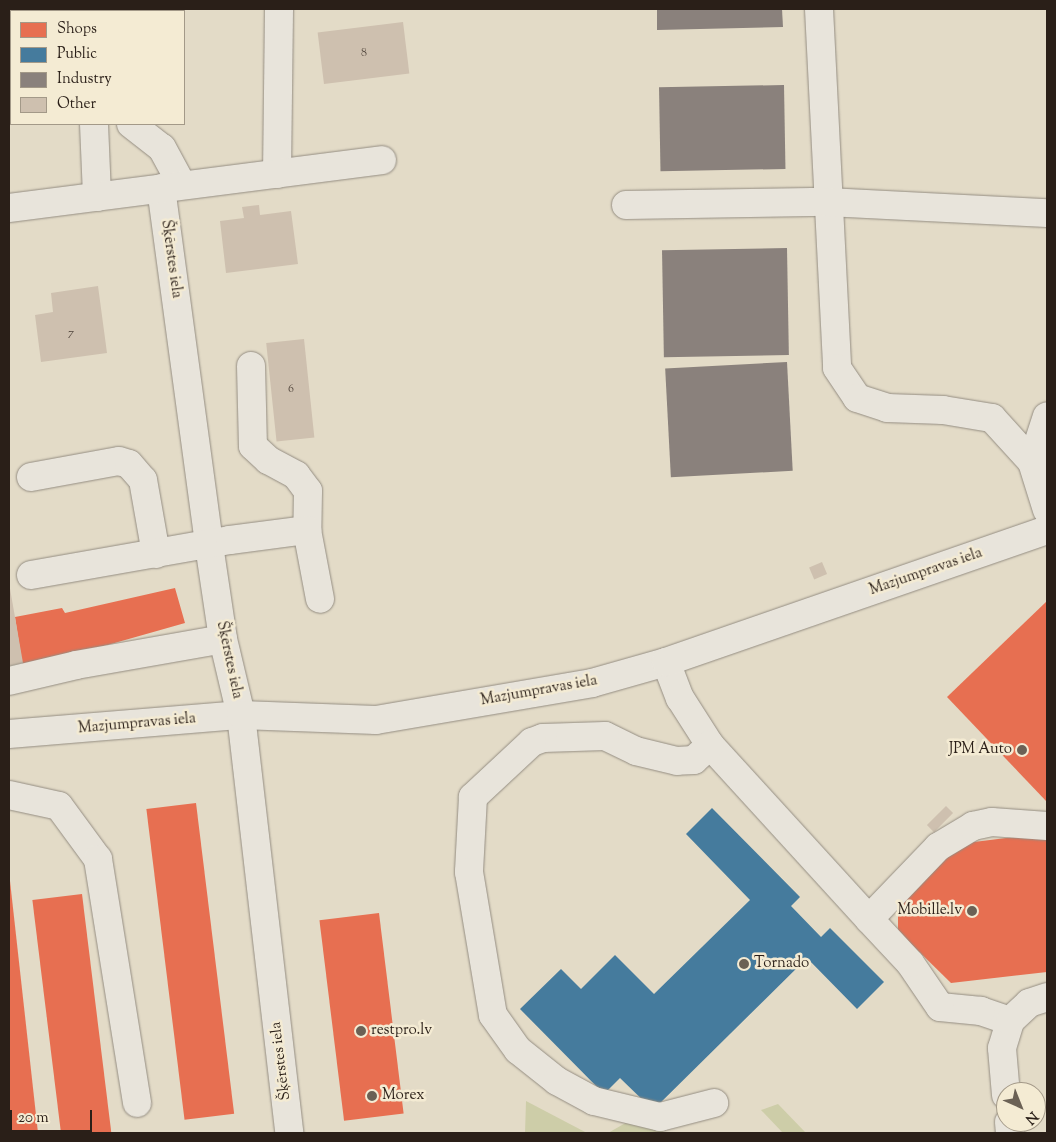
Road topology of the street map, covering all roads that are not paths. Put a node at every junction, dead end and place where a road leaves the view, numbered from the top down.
1 (279, 9) edge
2 (819, 9) edge
3 (94, 125) edge
4 (132, 125) edge
5 (382, 160) dead end
6 (278, 174) junction
7 (172, 187) junction
8 (97, 197) junction
9 (827, 202) junction
10 (626, 205) dead end
11 (9, 208) edge
12 (1047, 213) edge
13 (251, 366) dead end
14 (1047, 416) edge
15 (1032, 462) junction
16 (31, 477) dead end
17 (1047, 510) edge
18 (307, 530) junction
19 (1047, 530) edge
20 (209, 545) junction
21 (156, 554) junction
22 (31, 576) dead end
23 (320, 599) dead end
24 (223, 639) junction
25 (666, 662) junction
26 (9, 681) edge
27 (241, 715) junction
28 (9, 734) edge
29 (710, 745) junction
30 (9, 796) edge
31 (1047, 826) edge
32 (869, 920) junction
33 (1047, 997) edge
34 (1010, 1021) junction
35 (1005, 1082) edge
36 (137, 1103) dead end
37 (714, 1103) dead end
38 (289, 1133) edge

1 - 6 street
2 - 9 street
3 - 8 street
4 - 7 street
5 - 6 street
6 - 7 street
7 - 8 street
7 - 20 street, Šķērstes iela
8 - 11 street
9 - 10 street
9 - 12 street
9 - 15 street
13 - 18 street
14 - 15 street
15 - 17 street
16 - 21 street
18 - 20 street
18 - 23 street
19 - 25 street, Mazjumpravas iela
20 - 21 street
20 - 24 street, Šķērstes iela
21 - 22 street
24 - 26 street
24 - 27 street, Šķērstes iela
25 - 27 street, Mazjumpravas iela
25 - 29 street
27 - 28 street, Mazjumpravas iela
27 - 38 street, Šķērstes iela
29 - 32 street
29 - 37 street
30 - 36 street
31 - 32 street
32 - 34 street
33 - 34 street
34 - 35 street

